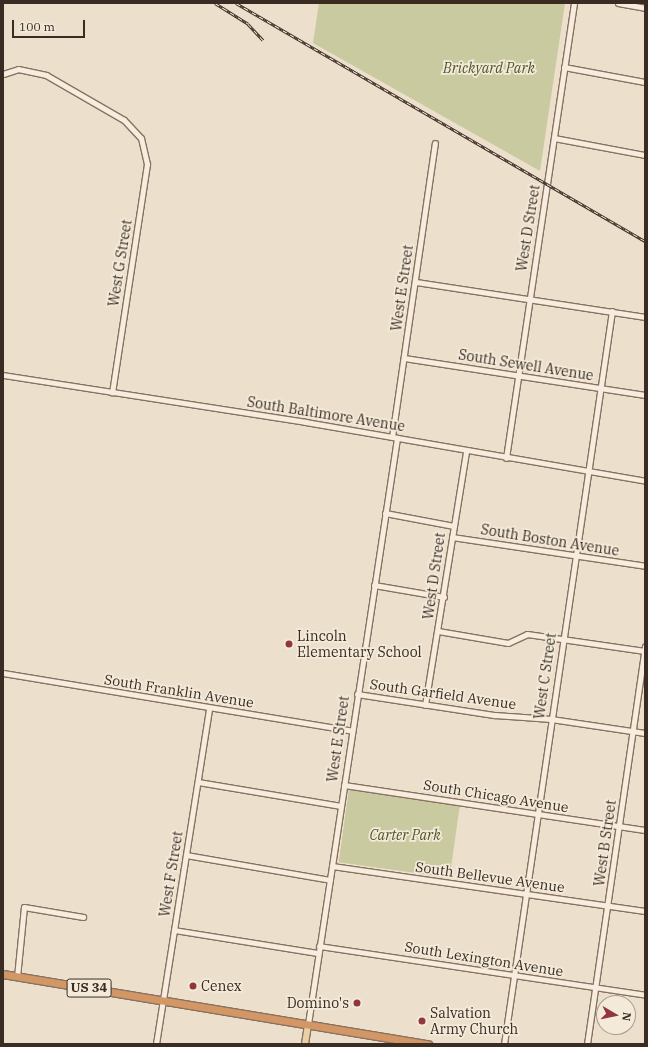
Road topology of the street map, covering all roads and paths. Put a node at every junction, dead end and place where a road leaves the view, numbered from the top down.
1 (574, 3) edge
2 (618, 3) edge
3 (645, 8) edge
4 (564, 67) junction
5 (3, 74) edge
6 (645, 82) edge
7 (554, 138) junction
8 (435, 143) dead end
9 (645, 155) edge
10 (416, 282) junction
11 (529, 298) junction
12 (612, 311) junction
13 (645, 317) edge
14 (404, 358) junction
15 (3, 374) edge
16 (518, 376) junction
17 (600, 388) junction
18 (112, 392) junction
19 (645, 395) edge
20 (394, 437) junction
21 (466, 451) junction
22 (506, 458) junction
23 (586, 471) junction
24 (645, 481) edge
25 (385, 513) junction
26 (454, 526) junction
27 (452, 537) junction
28 (574, 556) junction
29 (645, 566) edge
30 (374, 585) junction
31 (444, 598) junction
32 (438, 631) junction
33 (562, 638) junction
34 (645, 649) edge
35 (3, 674) edge
36 (357, 694) junction
37 (425, 705) junction
38 (209, 709) junction
39 (551, 719) junction
40 (352, 731) junction
41 (633, 732) junction
42 (645, 733) edge
43 (198, 782) junction
44 (344, 785) junction
45 (341, 806) junction
46 (537, 815) junction
47 (620, 826) junction
48 (645, 830) edge
49 (186, 855) junction
50 (332, 866) junction
51 (330, 880) junction
52 (526, 894) junction
53 (608, 906) junction
54 (645, 911) edge
55 (83, 917) dead end
56 (174, 930) junction
57 (319, 946) junction
58 (318, 953) junction
59 (3, 974) edge
60 (513, 976) junction
61 (17, 977) junction
62 (596, 988) junction
63 (645, 995) edge
64 (163, 1000) junction
65 (308, 1024) junction
66 (156, 1044) edge
67 (305, 1044) edge
68 (424, 1044) edge
69 (504, 1044) edge
70 (587, 1044) edge

1 - 4 street, West D Street
2 - 3 street
4 - 6 street
4 - 7 street, West D Street
5 - 18 street, West G Street
7 - 9 street
7 - 11 street, West D Street
8 - 10 street, West E Street
10 - 11 street
10 - 14 street, West E Street
11 - 12 street
11 - 16 street, West D Street
12 - 13 street
12 - 17 street, West C Street
14 - 16 street, South Sewell Avenue
14 - 20 street, West E Street
15 - 18 street, South Baltimore Avenue
16 - 17 street, South Sewell Avenue
16 - 22 street, West D Street
17 - 19 street, South Sewell Avenue
17 - 23 street, West C Street
18 - 20 street, South Baltimore Avenue
20 - 21 street, South Baltimore Avenue
20 - 25 street, West E Street
21 - 22 street, South Baltimore Avenue
21 - 26 street, West D Street
22 - 23 street, South Baltimore Avenue
23 - 24 street, South Baltimore Avenue
23 - 28 street, West C Street
25 - 26 street
25 - 30 street, West E Street
26 - 27 street, West D Street
27 - 28 street, South Boston Avenue
27 - 31 street, West D Street
28 - 29 street, South Boston Avenue
28 - 33 street, West C Street
30 - 31 street
30 - 36 street, West E Street
31 - 32 street, West D Street
32 - 33 street
32 - 37 street, West D Street
33 - 34 street
33 - 39 street, West C Street
34 - 41 street, West B Street
35 - 38 street, South Franklin Avenue
36 - 37 street, South Garfield Avenue
36 - 40 street, West E Street
37 - 39 street, South Garfield Avenue
38 - 40 street, South Franklin Avenue
38 - 43 street, West F Street
39 - 41 street, South Garfield Avenue
39 - 46 street, West C Street
40 - 44 street, West E Street
41 - 42 street, South Garfield Avenue
41 - 47 street, West B Street
43 - 45 street
43 - 49 street, West F Street
44 - 45 street, West E Street
44 - 46 street, South Chicago Avenue
45 - 50 street, West E Street
46 - 47 street, South Chicago Avenue
46 - 52 street, West C Street
47 - 48 street, South Chicago Avenue
47 - 53 street, West B Street
49 - 51 street
49 - 56 street, West F Street
50 - 51 street, West E Street
50 - 52 street, South Bellevue Avenue
51 - 57 street, West E Street
52 - 53 street, South Bellevue Avenue
52 - 60 street, West C Street
53 - 54 street, South Bellevue Avenue
53 - 62 street, West B Street
55 - 61 street
56 - 58 street
56 - 64 street, West F Street
57 - 58 street, West E Street
57 - 60 street, South Lexington Avenue
58 - 65 street, West E Street
59 - 61 highway, US 34
60 - 62 street, South Lexington Avenue
60 - 69 street, West C Street
61 - 64 highway, US 34
62 - 63 street, South Lexington Avenue
62 - 70 street, West B Street
64 - 65 highway, US 34
64 - 66 street, West F Street
65 - 67 main road, West E Street
65 - 68 highway, US 34

